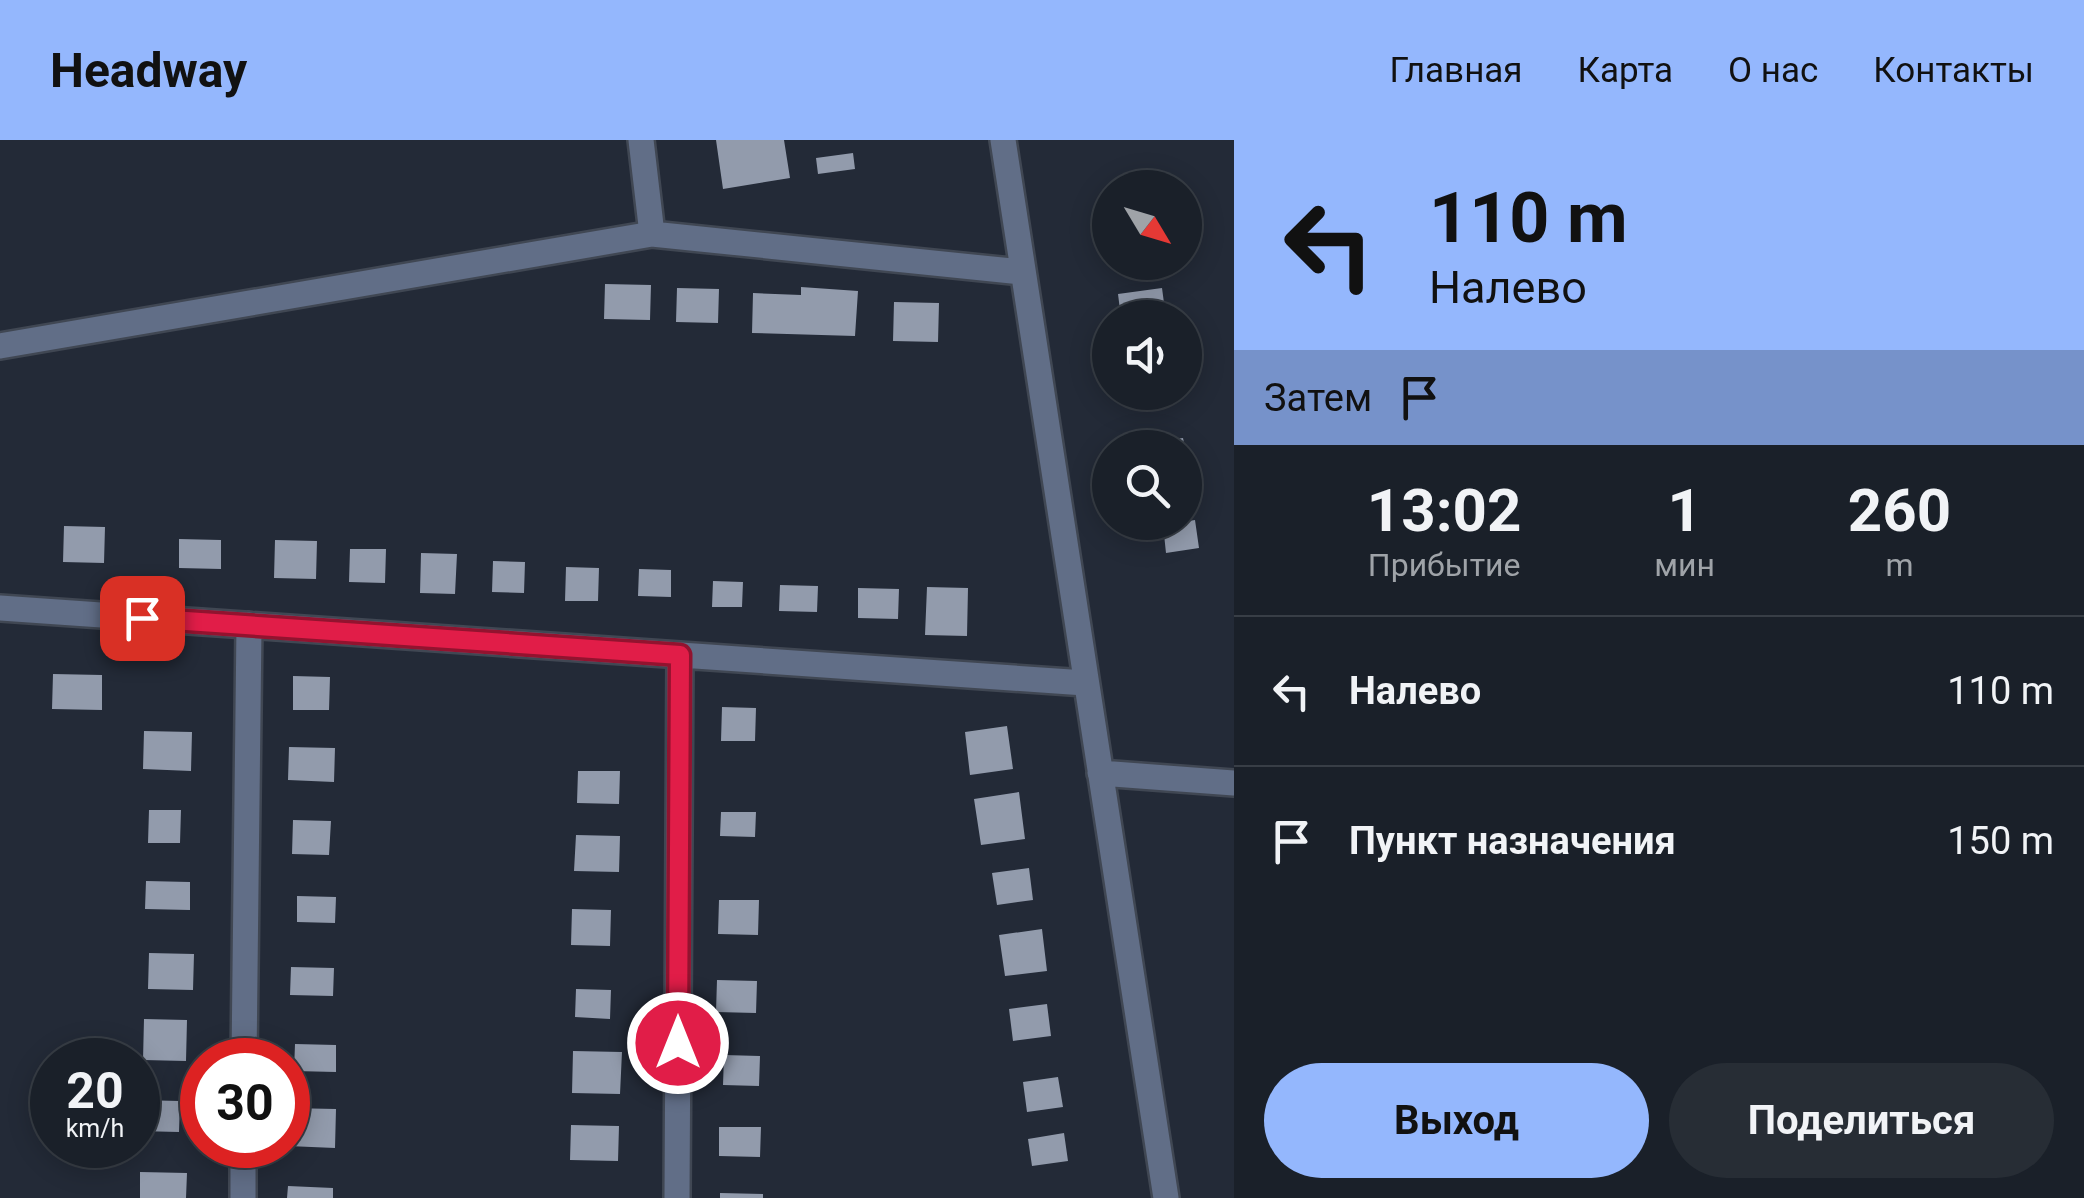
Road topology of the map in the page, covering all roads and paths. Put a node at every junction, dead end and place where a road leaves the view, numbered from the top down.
1 (641, 140) edge
2 (1002, 140) edge
3 (652, 234) junction
4 (1021, 272) junction
5 (0, 346) edge
6 (0, 608) edge
7 (248, 625) junction
8 (680, 655) junction
9 (1086, 683) junction
10 (1100, 773) junction
11 (1234, 783) edge
12 (244, 1038) edge
13 (243, 1168) edge
14 (243, 1198) edge
15 (677, 1198) edge
16 (1166, 1198) edge

1 - 3 street
2 - 4 street
3 - 4 street
3 - 5 street
4 - 9 street
6 - 7 street
7 - 8 street
7 - 12 street
8 - 9 street
8 - 15 street
9 - 10 street
10 - 11 street
10 - 16 street
13 - 14 street

